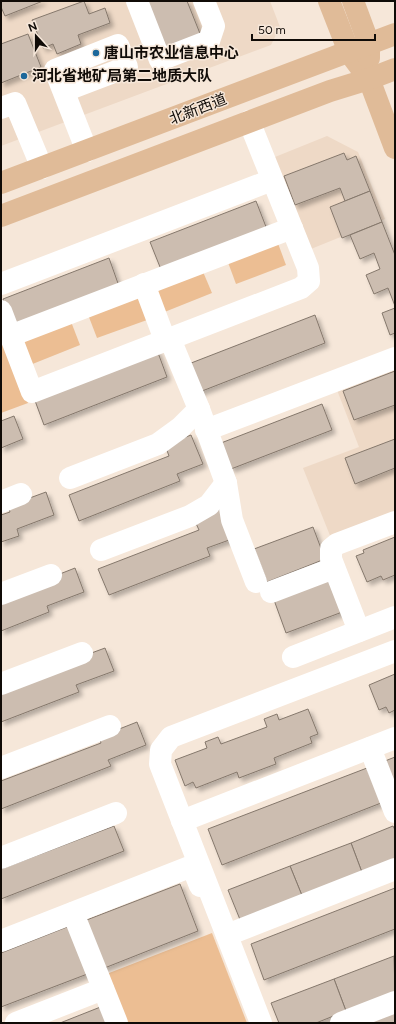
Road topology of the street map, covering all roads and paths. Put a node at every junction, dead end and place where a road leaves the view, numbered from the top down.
1 (137, 1) edge
2 (204, 1) edge
3 (329, 1) edge
4 (353, 1) edge
5 (395, 34) edge
6 (369, 44) junction
7 (348, 52) junction
8 (395, 69) edge
9 (369, 79) junction
10 (64, 91) dead end
11 (1, 108) edge
12 (249, 121) junction
13 (395, 148) edge
14 (87, 151) junction
15 (42, 168) junction
16 (272, 180) junction
17 (1, 183) edge
18 (1, 216) edge
19 (292, 228) junction
20 (1, 284) edge
21 (144, 284) junction
22 (1, 311) edge
23 (10, 336) junction
24 (168, 339) junction
25 (395, 358) edge
26 (199, 409) junction
27 (206, 430) junction
28 (70, 478) dead end
29 (226, 483) junction
30 (395, 522) edge
31 (101, 550) dead end
32 (334, 568) junction
33 (51, 575) dead end
34 (1, 594) edge
35 (395, 617) edge
36 (359, 631) junction
37 (395, 650) edge
38 (82, 653) dead end
39 (293, 657) dead end
40 (1, 684) edge
41 (110, 726) dead end
42 (395, 738) edge
43 (370, 748) junction
44 (1, 768) edge
45 (395, 812) edge
46 (116, 813) dead end
47 (182, 821) junction
48 (1, 858) edge
49 (395, 869) edge
50 (73, 912) junction
51 (227, 934) junction
52 (1, 941) edge
53 (103, 989) junction
54 (395, 1002) edge
55 (16, 1023) edge
56 (116, 1023) edge
57 (253, 1023) edge
58 (261, 1023) edge
59 (341, 1023) edge

1 - 2 street
3 - 7 main road
4 - 6 main road
5 - 6 main road, 北新西道
6 - 7 main road, 北新西道
6 - 9 main road
7 - 9 main road
7 - 14 main road, 北新西道
8 - 9 main road, 北新西道
9 - 12 main road, 北新西道
9 - 13 main road
10 - 14 street
11 - 15 street
12 - 16 street
12 - 18 main road, 北新西道
14 - 15 main road, 北新西道
15 - 17 main road, 北新西道
16 - 19 street
16 - 20 street
19 - 21 street
19 - 24 street
21 - 23 street
21 - 24 street
22 - 23 street
23 - 24 street
24 - 26 street
25 - 27 street
26 - 27 street
26 - 28 street
27 - 29 street
29 - 31 street
29 - 32 street
30 - 32 street
32 - 36 street
33 - 34 street
35 - 36 street
36 - 39 street
37 - 47 street
38 - 40 street
41 - 44 street
42 - 43 street
43 - 45 street
43 - 47 street
46 - 48 street
47 - 51 street
49 - 51 street
50 - 52 street
50 - 53 street
50 - 57 street
51 - 58 street
53 - 55 street
53 - 56 street
54 - 59 street

